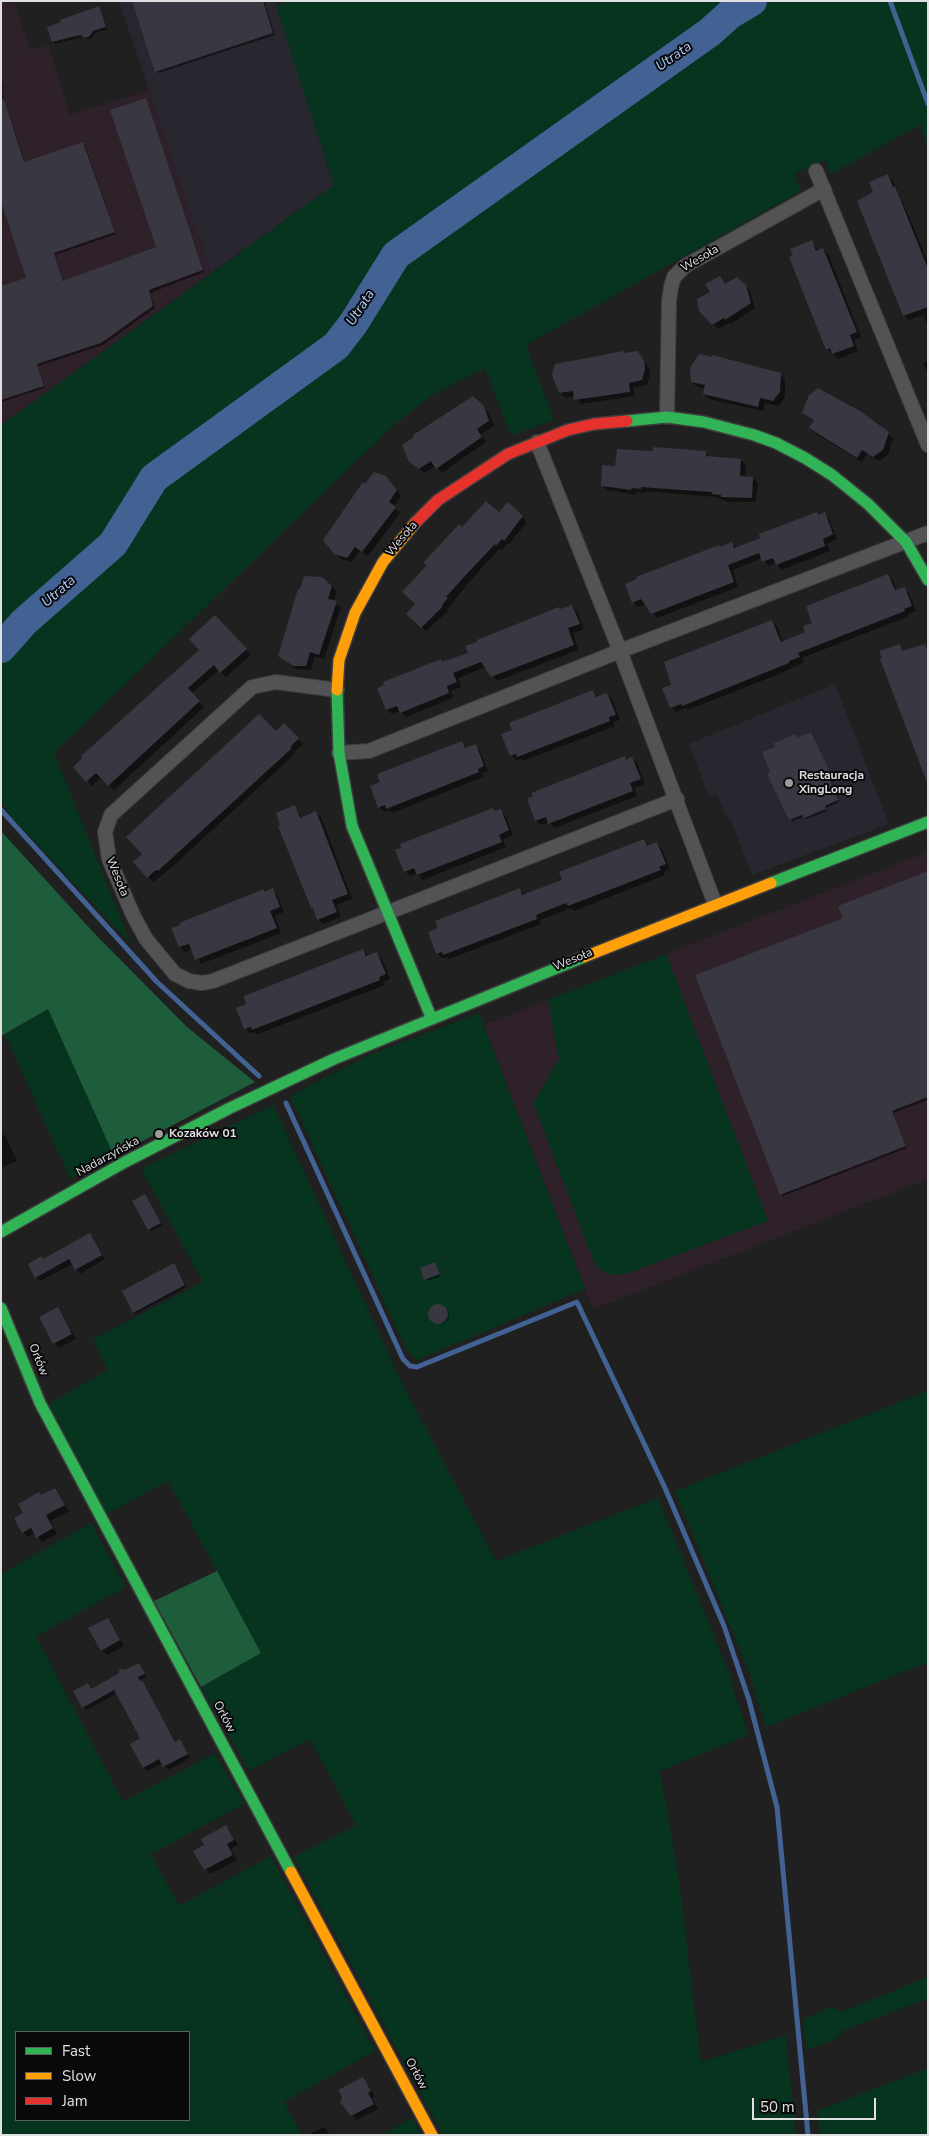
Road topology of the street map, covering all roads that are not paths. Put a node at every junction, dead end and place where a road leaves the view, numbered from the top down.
1 (816, 171) dead end
2 (824, 189) junction
3 (667, 417) junction
4 (537, 442) junction
5 (928, 445) edge
6 (928, 533) edge
7 (906, 542) junction
8 (928, 580) edge
9 (620, 651) junction
10 (337, 690) junction
11 (339, 753) junction
12 (677, 799) junction
13 (928, 822) edge
14 (715, 904) junction
15 (388, 913) junction
16 (431, 1017) junction
17 (230, 1108) joint
18 (1, 1232) edge
19 (1, 1308) edge
20 (432, 2135) edge

1 - 2 street
2 - 3 street, Wesoła
2 - 5 street
3 - 4 street, Wesoła
3 - 7 street, Wesoła
4 - 9 street
4 - 10 street, Wesoła
6 - 7 street
7 - 8 street, Wesoła
7 - 9 street
9 - 11 street
9 - 12 street
10 - 11 street, Wesoła
10 - 15 street, Wesoła
11 - 15 street, Wesoła
12 - 14 street
12 - 15 street, Wesoła
13 - 14 street, Wesoła
14 - 16 street, Wesoła
15 - 16 street, Wesoła
16 - 17 street, Wesoła
17 - 18 street, Nadarzyńska
19 - 20 street, Orłów

